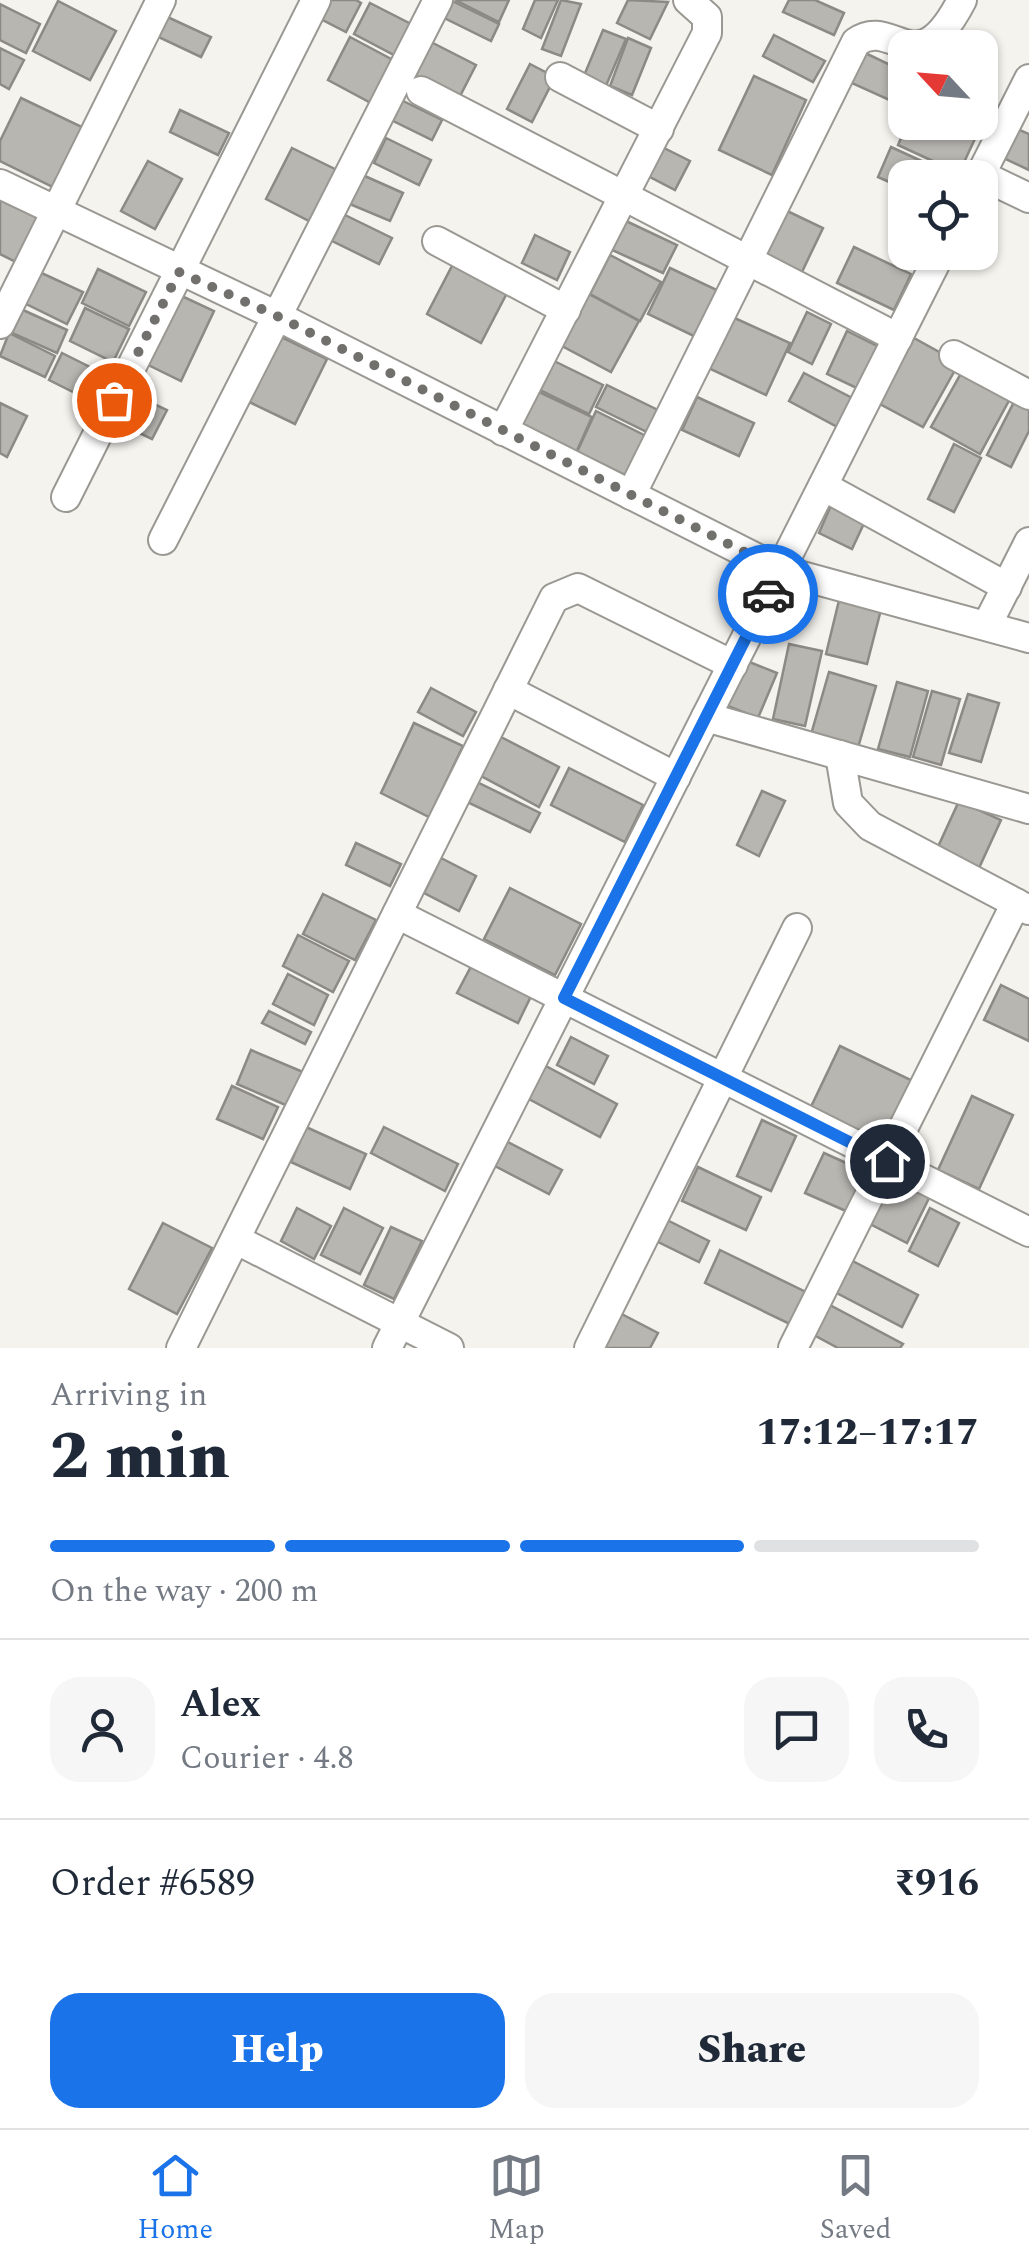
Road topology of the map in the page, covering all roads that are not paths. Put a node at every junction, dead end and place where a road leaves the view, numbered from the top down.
1 (161, 0) edge
2 (316, 0) edge
3 (438, 0) edge
4 (688, 0) edge
5 (962, 0) edge
6 (560, 77) dead end
7 (1029, 80) edge
8 (420, 91) dead end
9 (659, 129) junction
10 (988, 160) edge
11 (0, 184) edge
12 (998, 184) edge
13 (625, 197) junction
14 (1029, 198) edge
15 (56, 211) junction
16 (437, 241) dead end
17 (747, 260) junction
18 (932, 270) edge
19 (179, 272) junction
20 (566, 310) junction
21 (277, 316) junction
22 (0, 324) edge
23 (898, 338) junction
24 (954, 355) dead end
25 (1029, 395) edge
26 (503, 431) junction
27 (823, 486) junction
28 (631, 495) junction
29 (66, 496) dead end
30 (163, 540) dead end
31 (1029, 542) edge
32 (780, 570) junction
33 (1007, 587) junction
34 (988, 625) junction
35 (1029, 638) edge
36 (732, 665) junction
37 (508, 690) junction
38 (706, 717) junction
39 (840, 754) junction
40 (676, 777) junction
41 (1029, 809) edge
42 (1023, 907) edge
43 (397, 914) junction
44 (797, 928) dead end
45 (564, 998) junction
46 (723, 1078) junction
47 (887, 1161) junction
48 (1029, 1232) edge
49 (237, 1240) junction
50 (393, 1335) edge
51 (181, 1348) edge
52 (449, 1348) edge
53 (588, 1348) edge
54 (793, 1348) edge

1 - 15 street
2 - 19 street
3 - 21 street
4 - 9 street
5 - 17 street
6 - 9 street
7 - 10 street
8 - 13 street
9 - 13 street
11 - 15 street
12 - 14 street
13 - 17 street
13 - 20 street
15 - 19 street
15 - 22 street
16 - 20 street
17 - 23 street
17 - 28 street
18 - 23 street
19 - 21 street
19 - 29 street
20 - 26 street
21 - 26 street
21 - 30 street
23 - 27 street
24 - 25 street
26 - 28 street
27 - 32 street
27 - 33 street
28 - 32 street
31 - 33 street
32 - 34 street
32 - 36 street
33 - 34 street
34 - 35 street
36 - 37 street
36 - 38 street
37 - 40 street
37 - 43 street
38 - 39 street
38 - 40 street
39 - 41 street
39 - 42 street
40 - 45 street
42 - 47 street
43 - 45 street
43 - 49 street
44 - 46 street
45 - 46 street
45 - 50 street
46 - 47 street
46 - 53 street
47 - 48 street
47 - 54 street
49 - 50 street
49 - 51 street
50 - 52 street

